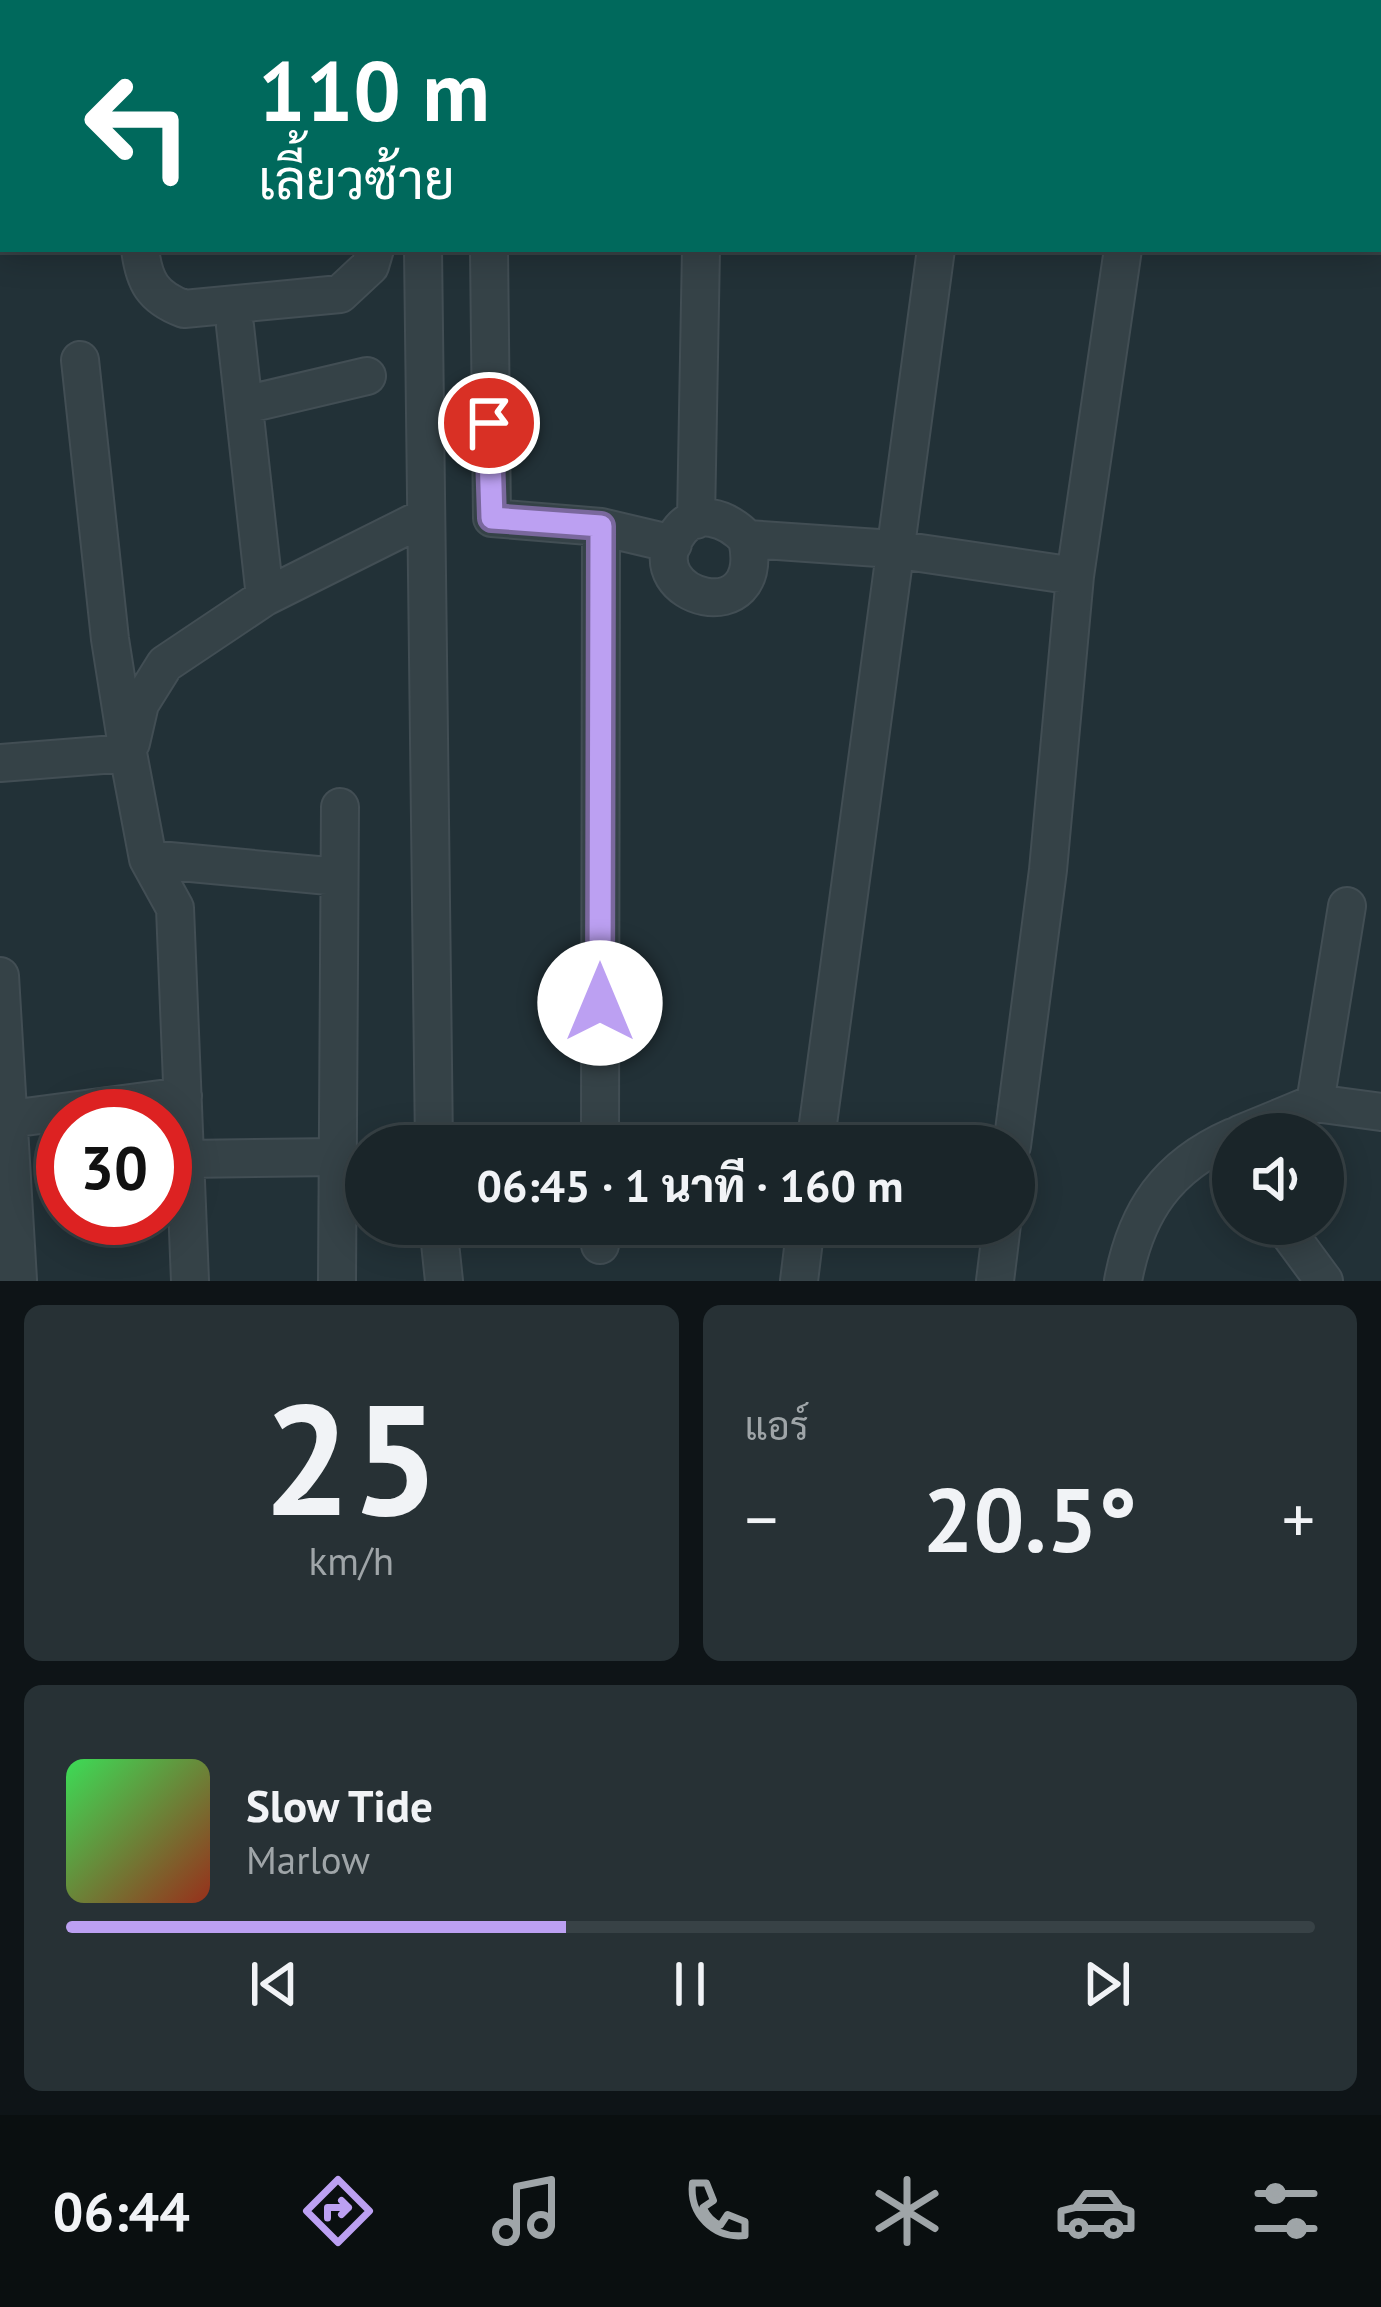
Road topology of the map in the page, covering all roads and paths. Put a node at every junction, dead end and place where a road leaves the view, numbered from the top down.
1 (140, 252) edge
2 (374, 252) edge
3 (423, 252) edge
4 (489, 252) edge
5 (701, 252) edge
6 (936, 252) edge
7 (1124, 252) edge
8 (235, 326) dead end
9 (80, 360) dead end
10 (367, 376) dead end
11 (244, 405) junction
12 (423, 518) junction
13 (601, 526) junction
14 (684, 532) junction
15 (747, 538) junction
16 (893, 548) junction
17 (1076, 576) junction
18 (265, 597) junction
19 (128, 752) junction
20 (0, 763) edge
21 (340, 807) dead end
22 (148, 859) junction
23 (339, 877) junction
24 (1347, 906) dead end
25 (0, 976) edge
26 (183, 1089) edge
27 (6, 1097) edge
28 (36, 1097) edge
29 (1315, 1103) junction
30 (1381, 1112) edge
31 (1290, 1113) edge
32 (434, 1125) edge
33 (600, 1125) edge
34 (818, 1125) edge
35 (1015, 1125) edge
36 (1212, 1146) edge
37 (338, 1157) junction
38 (192, 1159) edge
39 (189, 1245) edge
40 (440, 1245) edge
41 (803, 1245) edge
42 (999, 1245) edge
43 (1297, 1245) edge
44 (18, 1280) edge
45 (190, 1281) edge
46 (338, 1281) edge
47 (443, 1281) edge
48 (799, 1281) edge
49 (995, 1281) edge
50 (1123, 1281) edge
51 (1324, 1281) edge

1 - 2 street
3 - 12 street
4 - 13 street
5 - 14 street
6 - 16 street
7 - 17 street
8 - 11 street
9 - 19 street
10 - 11 street
11 - 18 street
12 - 18 street
12 - 32 street
13 - 14 street
13 - 33 street
14 - 15 street
14 - 15 street
15 - 16 street
16 - 17 street
16 - 34 street
17 - 35 street
18 - 19 street
19 - 20 street
19 - 22 street
21 - 23 street
22 - 23 street
22 - 26 street
23 - 37 street
24 - 29 street
25 - 27 street
27 - 28 street
27 - 44 street
29 - 30 street
29 - 31 street
36 - 50 street
37 - 38 street
37 - 46 street
39 - 45 street
40 - 47 street
41 - 48 street
42 - 49 street
43 - 51 street

